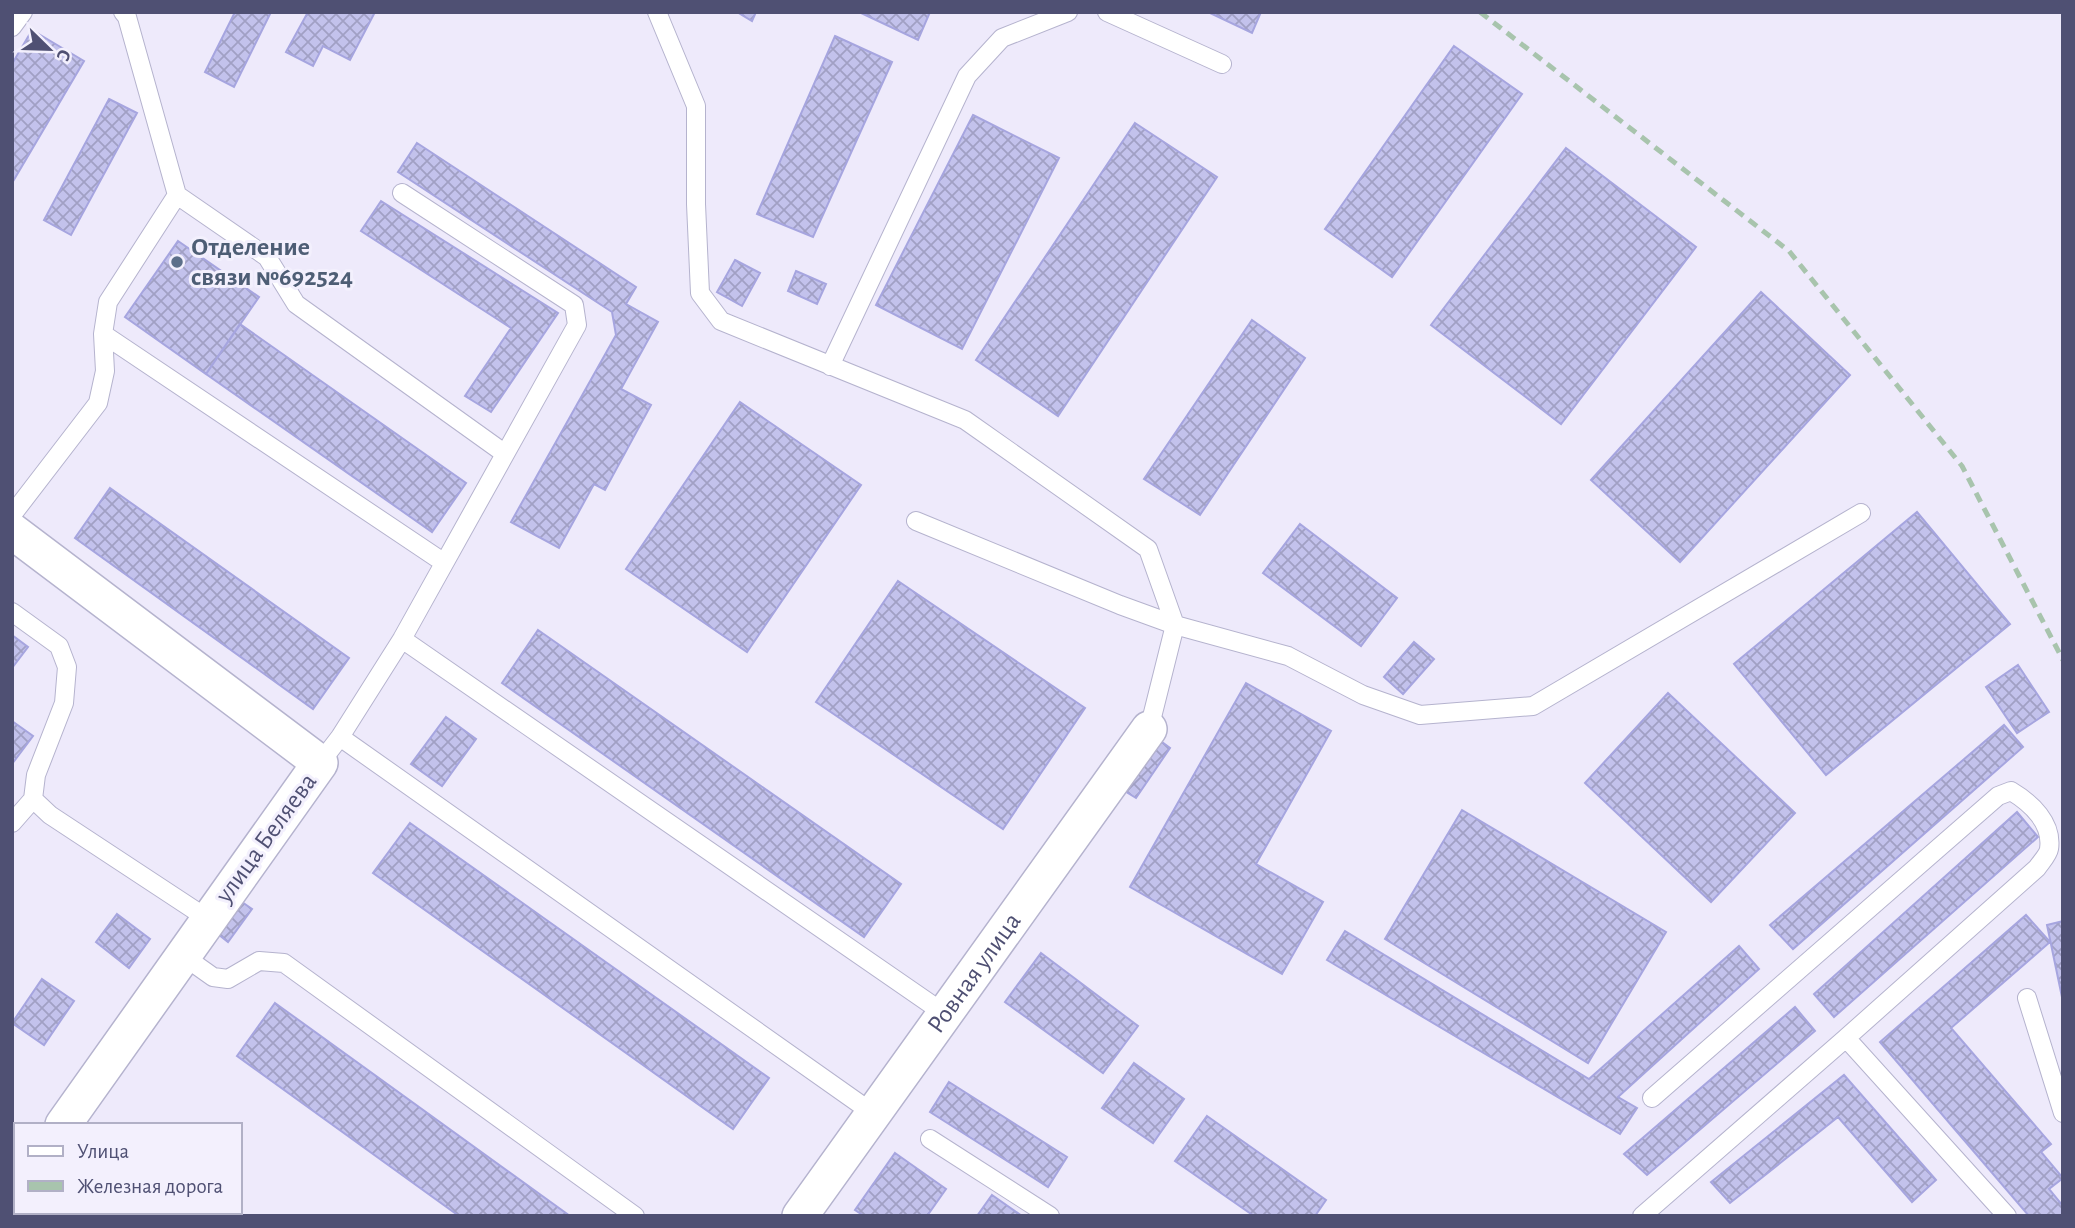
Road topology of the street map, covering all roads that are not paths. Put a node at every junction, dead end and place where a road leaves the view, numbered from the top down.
1 (23, 12) edge
2 (123, 12) edge
3 (657, 12) edge
4 (1068, 12) edge
5 (1107, 12) edge
6 (12, 27) edge
7 (1222, 64) dead end
8 (402, 193) dead end
9 (177, 195) junction
10 (103, 334) junction
11 (830, 366) junction
12 (504, 453) junction
13 (1861, 513) dead end
14 (12, 515) edge
15 (916, 522) dead end
16 (12, 531) edge
17 (443, 562) junction
18 (12, 612) edge
19 (1175, 625) junction
20 (402, 639) junction
21 (1149, 729) joint
22 (330, 750) junction
23 (33, 799) junction
24 (12, 823) edge
25 (208, 919) junction
26 (182, 955) junction
27 (2027, 998) dead end
28 (945, 1014) junction
29 (1846, 1038) junction
30 (1652, 1098) dead end
31 (2063, 1113) edge
32 (874, 1114) junction
33 (64, 1123) edge
34 (930, 1139) dead end
35 (635, 1216) edge
36 (800, 1216) edge
37 (1050, 1216) edge
38 (1642, 1216) edge
39 (2007, 1216) edge

1 - 6 lane
2 - 9 lane
3 - 11 lane
4 - 11 lane
5 - 7 lane
8 - 12 lane
9 - 10 lane
9 - 12 lane
10 - 14 lane
10 - 17 lane
11 - 19 lane
12 - 17 lane
13 - 19 lane
15 - 19 lane
16 - 22 street, улица Беляева
17 - 20 lane
18 - 23 lane
19 - 21 lane
20 - 22 lane
20 - 28 lane
21 - 28 street, Ровная улица
22 - 25 street, улица Беляева
22 - 32 lane
23 - 24 lane
23 - 25 lane
25 - 26 street, улица Беляева
26 - 33 street, улица Беляева
26 - 35 lane
27 - 31 lane
28 - 32 street, Ровная улица
29 - 30 lane
29 - 38 lane
29 - 39 lane
32 - 36 street, Ровная улица
34 - 37 lane

